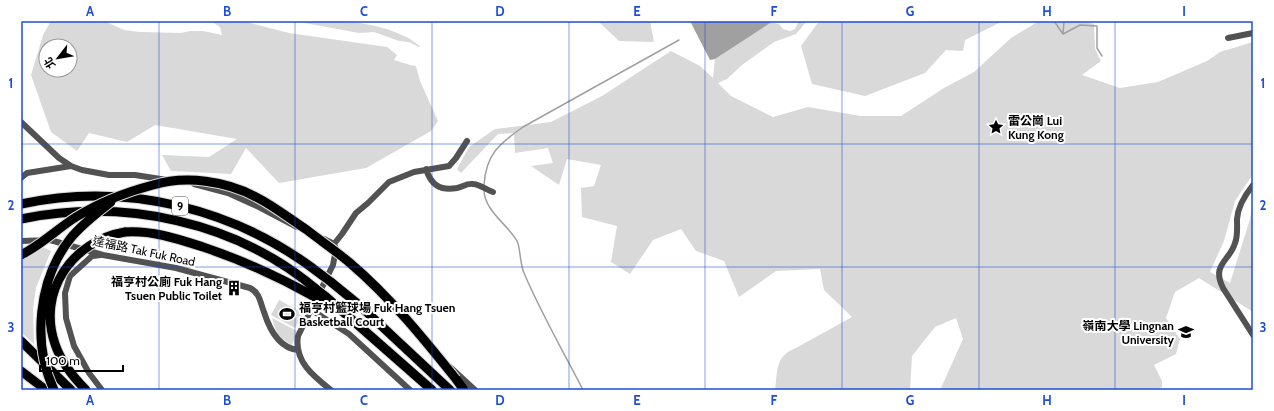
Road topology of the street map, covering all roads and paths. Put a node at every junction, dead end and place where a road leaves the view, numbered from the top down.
1 (1253, 33) edge
2 (1228, 38) dead end
3 (21, 122) edge
4 (467, 141) dead end
5 (71, 166) junction
6 (426, 169) junction
7 (21, 178) edge
8 (1253, 185) edge
9 (493, 192) dead end
10 (121, 195) junction
11 (21, 204) edge
12 (21, 219) edge
13 (21, 241) edge
14 (334, 244) junction
15 (21, 255) edge
16 (103, 255) junction
17 (315, 292) junction
18 (310, 309) junction
19 (1253, 335) edge
20 (21, 341) edge
21 (298, 350) junction
22 (438, 356) dead end
23 (21, 371) edge
24 (46, 390) edge
25 (54, 390) edge
26 (71, 390) edge
27 (86, 390) edge
28 (102, 390) edge
29 (331, 390) edge
30 (410, 390) edge
31 (432, 390) edge
32 (450, 390) edge
33 (464, 390) edge
34 (475, 390) edge

1 - 2 street
3 - 5 street
4 - 6 street
5 - 7 street
5 - 14 street
6 - 9 street
6 - 14 street
8 - 19 street
10 - 15 highway, bridge
10 - 25 highway, bridge
10 - 33 highway, bridge
11 - 32 highway, 9, bridge
12 - 17 highway, 9
13 - 16 street, 達福路 Tak Fuk Road
14 - 18 street
16 - 21 street, 達福路 Tak Fuk Road
16 - 28 street
17 - 27 highway, bridge
17 - 31 highway, bridge
18 - 21 street
18 - 30 street
20 - 26 highway, bridge
21 - 29 street
22 - 34 street
23 - 24 highway

